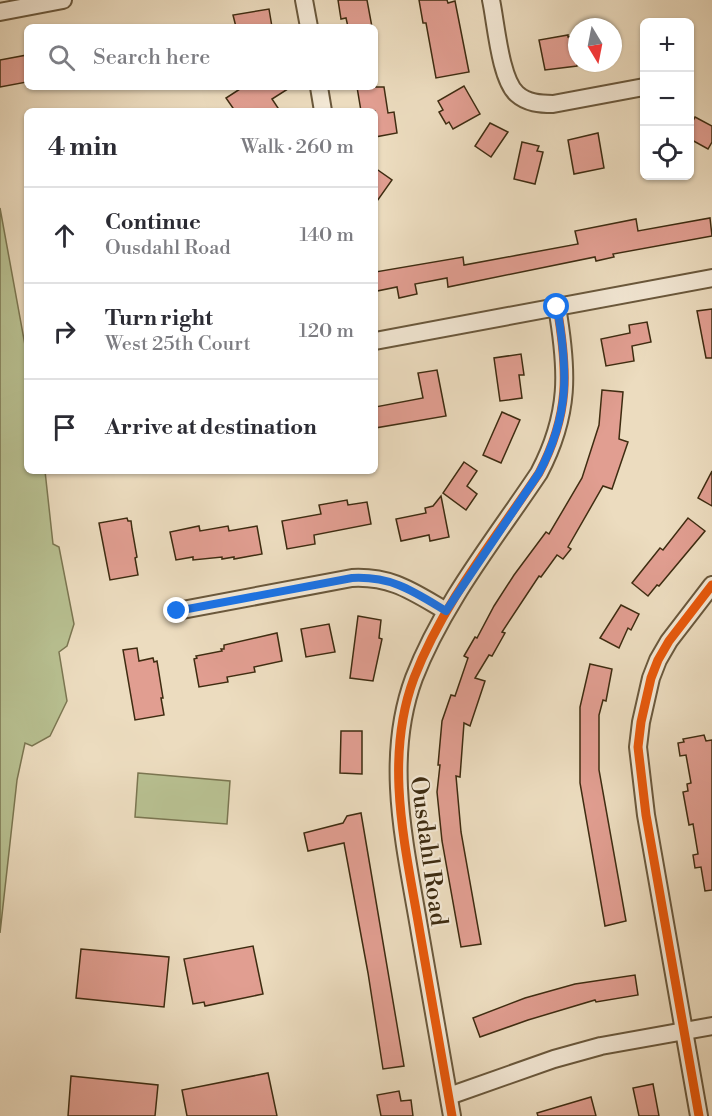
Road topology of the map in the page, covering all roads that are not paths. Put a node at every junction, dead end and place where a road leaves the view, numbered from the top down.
1 (63, 0) edge
2 (304, 0) edge
3 (492, 0) edge
4 (0, 12) edge
5 (308, 24) edge
6 (640, 88) edge
7 (320, 90) edge
8 (322, 108) edge
9 (712, 278) edge
10 (557, 307) junction
11 (378, 340) edge
12 (712, 585) edge
13 (177, 611) dead end
14 (446, 611) junction
15 (712, 1026) edge
16 (684, 1031) junction
17 (448, 1096) junction
18 (452, 1116) edge
19 (699, 1116) edge

1 - 4 street
2 - 5 street
3 - 6 street
7 - 8 street
9 - 10 street
10 - 11 street
10 - 14 street, Ousdahl Road
12 - 16 street
13 - 14 street
14 - 17 street, Ousdahl Road
15 - 16 street
16 - 17 street
16 - 19 street
17 - 18 street, Ousdahl Road

